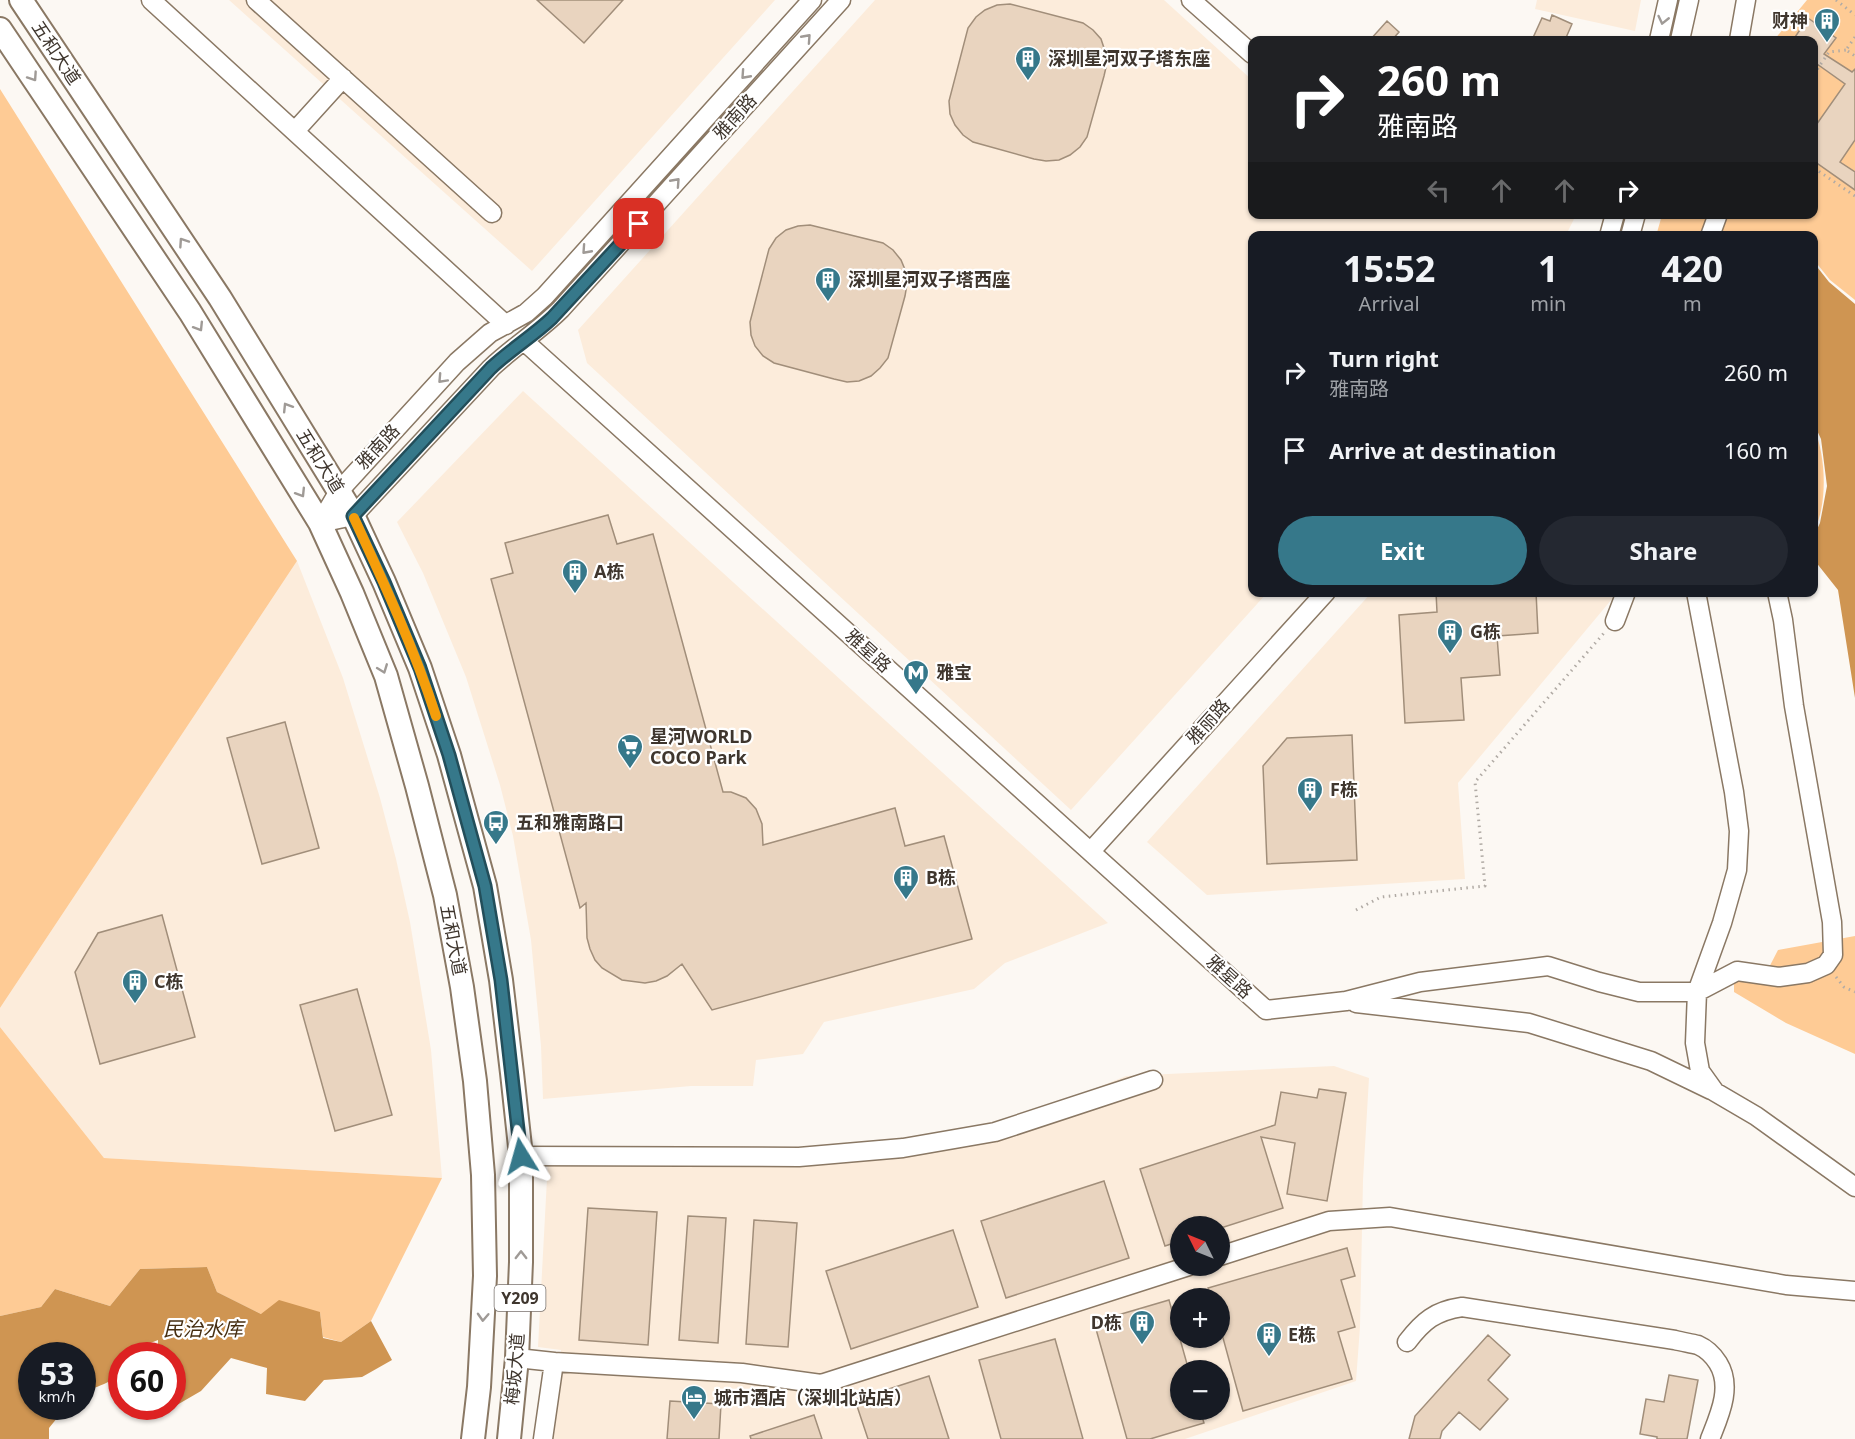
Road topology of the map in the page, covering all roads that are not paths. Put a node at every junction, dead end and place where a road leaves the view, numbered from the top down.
1 (21, 0) edge
2 (151, 0) edge
3 (256, 0) edge
4 (812, 0) edge
5 (841, 0) edge
6 (1191, 0) edge
7 (1668, 0) edge
8 (1689, 0) edge
9 (1746, 0) edge
10 (0, 28) edge
11 (1660, 36) edge
12 (1681, 36) edge
13 (1740, 36) edge
14 (1248, 50) edge
15 (343, 78) junction
16 (295, 131) junction
17 (492, 213) dead end
18 (506, 325) junction
19 (524, 341) junction
20 (339, 491) junction
21 (353, 516) junction
22 (320, 523) junction
23 (1321, 597) edge
24 (1624, 597) edge
25 (1697, 597) edge
26 (1778, 597) edge
27 (1615, 621) road end
28 (1091, 851) junction
29 (1697, 992) junction
30 (1346, 1001) junction
31 (1153, 1080) dead end
32 (1715, 1092) junction
33 (521, 1156) junction
34 (483, 1175) joint
35 (1855, 1187) edge
36 (1230, 1253) edge
37 (1170, 1272) edge
38 (1855, 1291) edge
39 (1407, 1342) dead end
40 (517, 1358) junction
41 (554, 1362) junction
42 (473, 1439) edge
43 (508, 1439) edge
44 (543, 1439) edge
45 (1710, 1439) edge

20 -> 1 main road, 五和大道 / Y209
2 - 16 street
3 - 15 street
4 -> 18 street, 雅南路
19 -> 5 street, 雅南路
6 - 14 street
7 -> 11 street
8 - 12 street
9 - 13 street
10 -> 22 main road, 五和大道 / Y209
15 - 16 street
15 - 17 street
16 - 18 street
18 -> 20 street, 雅南路
19 - 21 street, 雅南路
19 - 28 street, 雅星路
20 - 21 main road, 五和大道 / Y209
20 - 22 street, 雅南路
21 - 22 street
21 - 33 main road, 五和大道 / Y209
22 -> 34 main road, 五和大道 / Y209
23 - 28 street, 雅丽路
24 - 27 street
25 - 29 street
26 - 29 street
28 - 30 street, 雅星路
29 - 30 street
29 - 32 street
30 - 32 street
31 - 33 street
32 - 35 street
40 -> 33 main road, 梅坂大道 / Y209
34 -> 42 main road, 梅坂大道 / Y209
36 - 38 street
37 - 41 street
39 - 45 street
40 - 41 street
40 - 43 main road, 梅坂大道 / Y209
41 - 44 street

